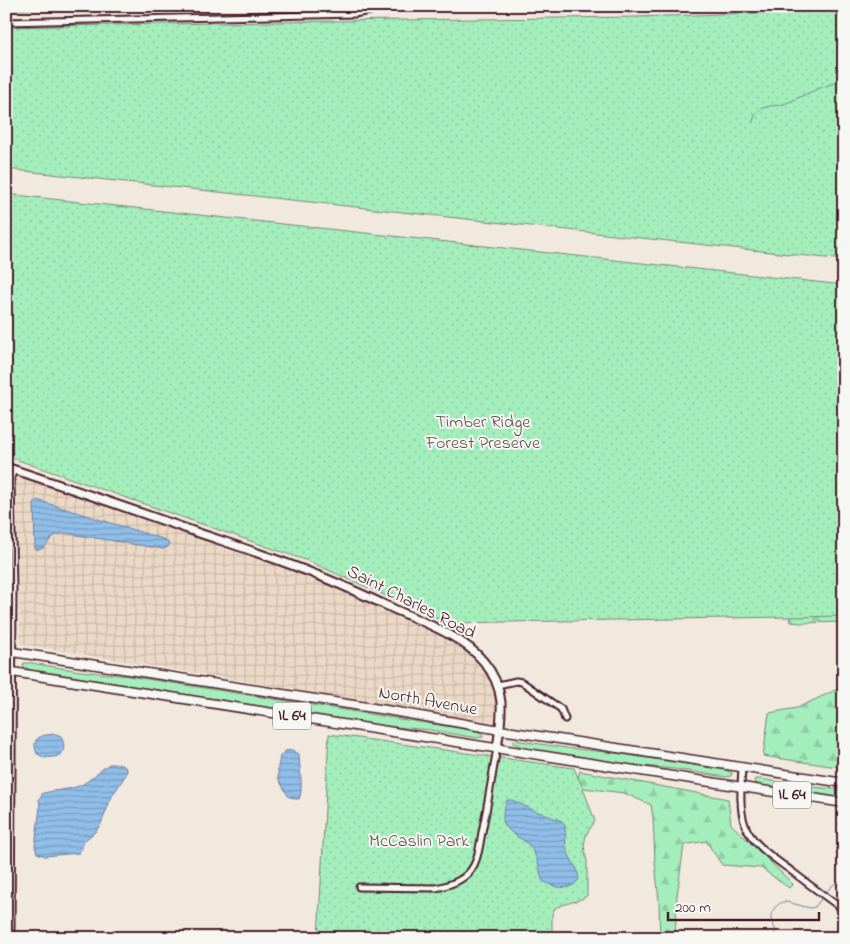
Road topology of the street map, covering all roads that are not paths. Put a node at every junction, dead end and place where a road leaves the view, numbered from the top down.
1 (372, 8) edge
2 (6, 22) edge
3 (6, 466) edge
4 (14, 469) junction
5 (10, 651) edge
6 (10, 671) edge
7 (498, 685) junction
8 (565, 719) dead end
9 (500, 730) junction
10 (497, 748) junction
11 (742, 768) junction
12 (844, 783) edge
13 (741, 787) junction
14 (844, 803) edge
15 (359, 887) dead end
16 (844, 910) edge
17 (11, 938) edge

1 - 2 street
3 - 4 street, Saint Charles Road
4 - 5 street
4 - 7 street, Saint Charles Road
5 - 6 street
5 - 9 main road, North Avenue / IL 64
6 - 10 main road, North Avenue / IL 64
6 - 17 street
7 - 8 street
7 - 9 street, Saint Charles Road
9 - 10 street, Saint Charles Road
9 - 11 main road, North Avenue / IL 64
10 - 13 main road, North Avenue / IL 64
10 - 15 street, Saint Charles Road
11 - 12 main road, North Avenue / IL 64
11 - 13 street
13 - 14 main road, North Avenue / IL 64
13 - 16 street

